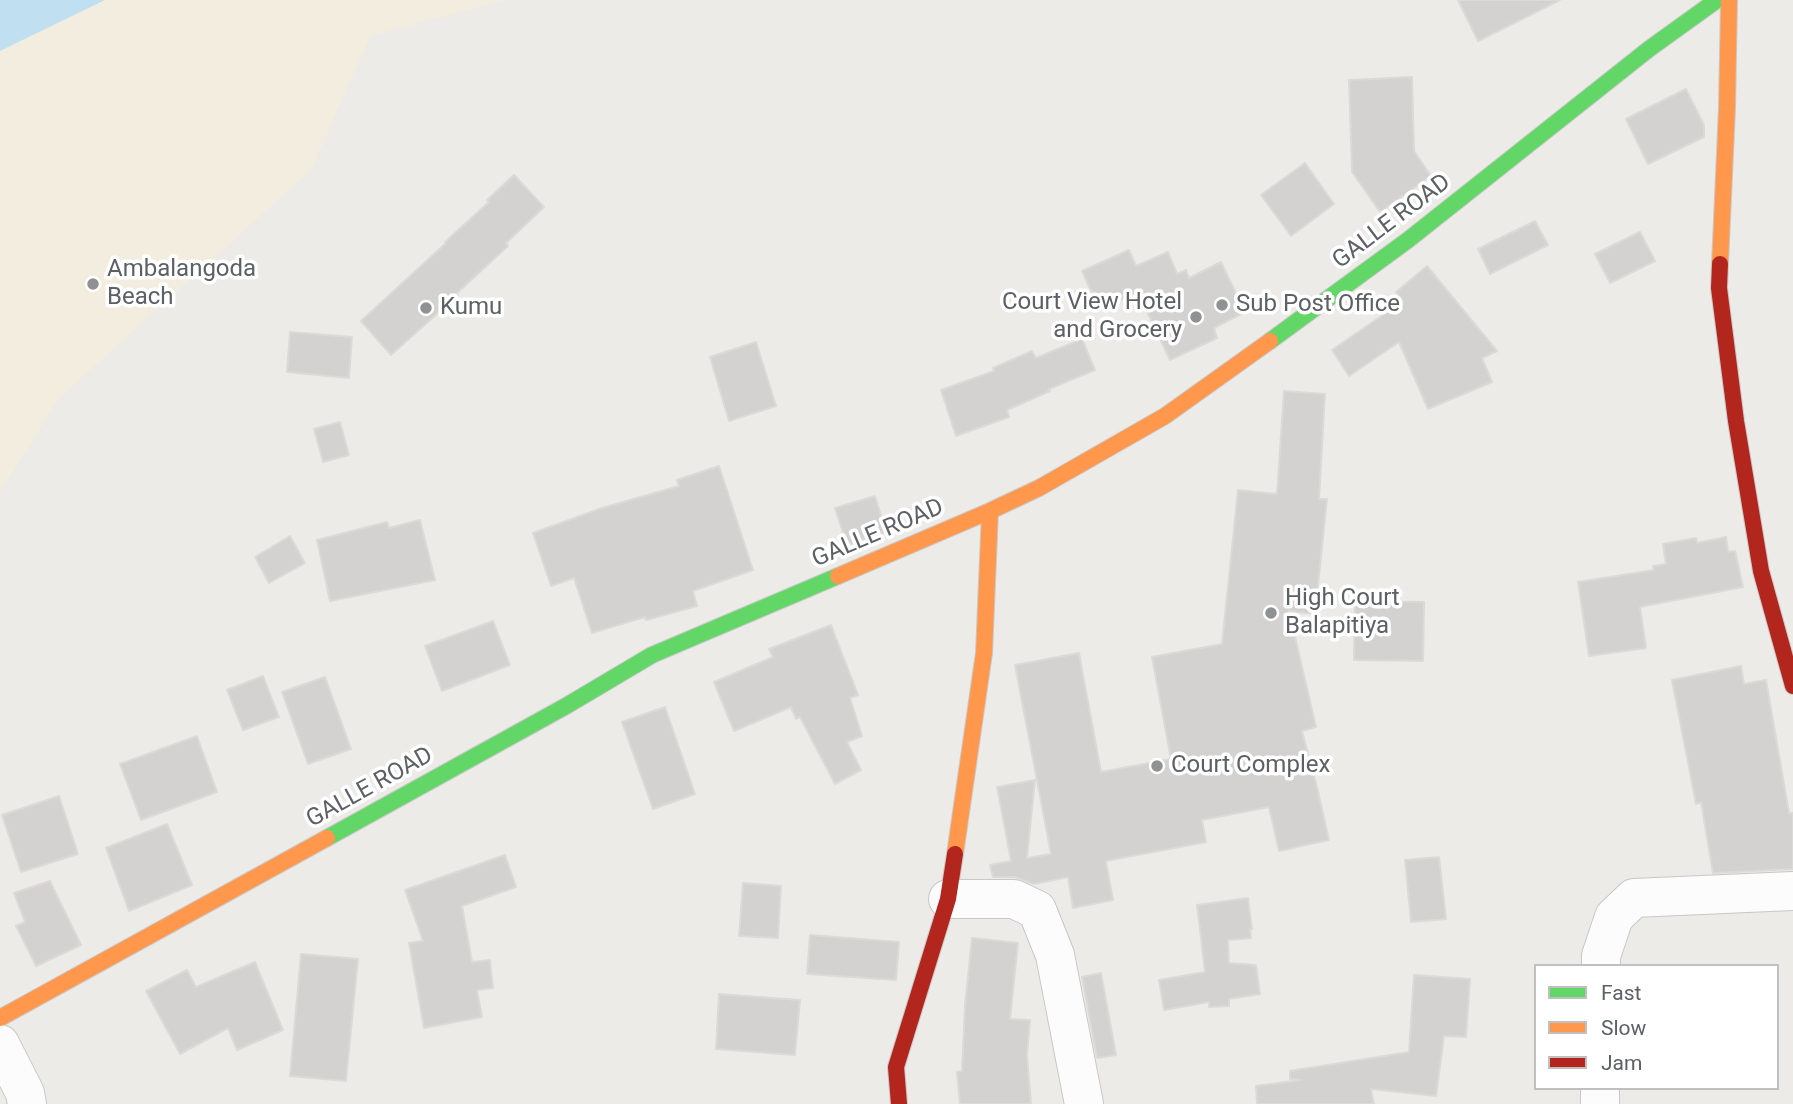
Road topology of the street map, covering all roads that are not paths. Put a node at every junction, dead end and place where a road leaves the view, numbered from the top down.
1 (1717, 0) edge
2 (1729, 0) edge
3 (990, 511) junction
4 (1793, 686) edge
5 (1793, 891) edge
6 (947, 898) junction
7 (1601, 964) edge
8 (0, 1018) edge
9 (0, 1044) edge
10 (27, 1104) edge
11 (899, 1104) edge
12 (1084, 1104) edge

1 - 3 main road, GALLE ROAD
2 - 4 main road
3 - 6 main road
3 - 8 main road, GALLE ROAD
5 - 7 street
6 - 11 main road
6 - 12 street
9 - 10 street

